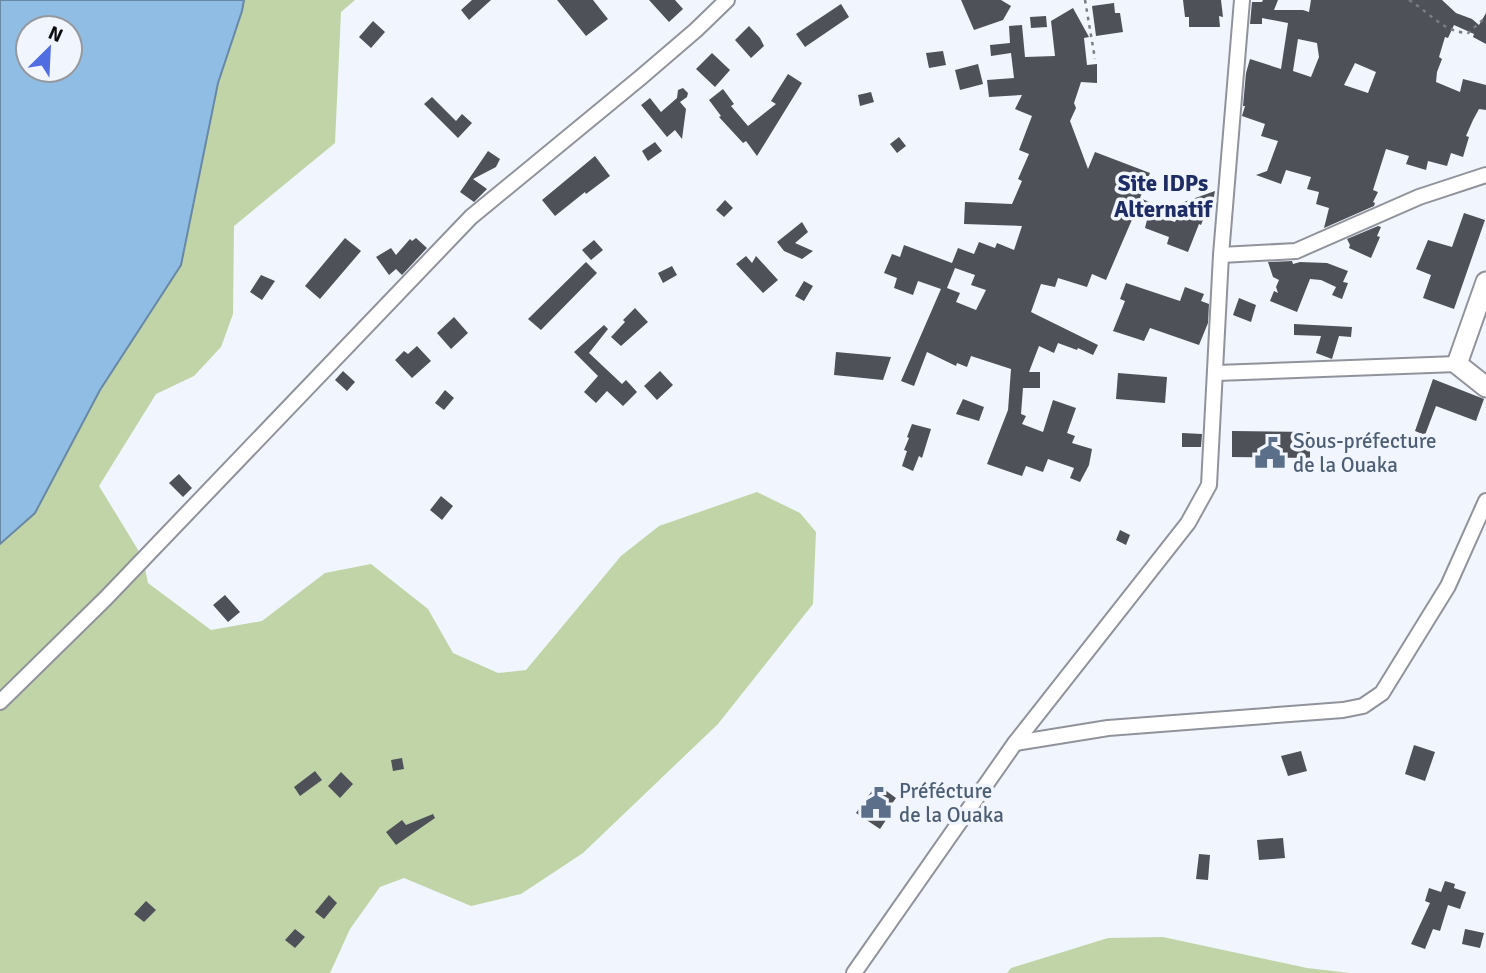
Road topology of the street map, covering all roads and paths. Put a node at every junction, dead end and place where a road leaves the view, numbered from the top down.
1 (727, 0) edge
2 (1085, 0) edge
3 (1242, 0) edge
4 (1409, 0) edge
5 (1486, 17) edge
6 (1095, 59) dead end
7 (1486, 175) edge
8 (1221, 255) junction
9 (1486, 282) edge
10 (1457, 364) junction
11 (1216, 373) junction
12 (1486, 387) edge
13 (1486, 501) edge
14 (0, 702) edge
15 (1015, 743) junction
16 (854, 973) edge

1 - 14 street
2 - 6 path
3 - 8 street
4 - 5 path
7 - 8 street
8 - 11 street
9 - 10 street
10 - 11 street
10 - 12 street
11 - 15 street
13 - 15 street
15 - 16 street

